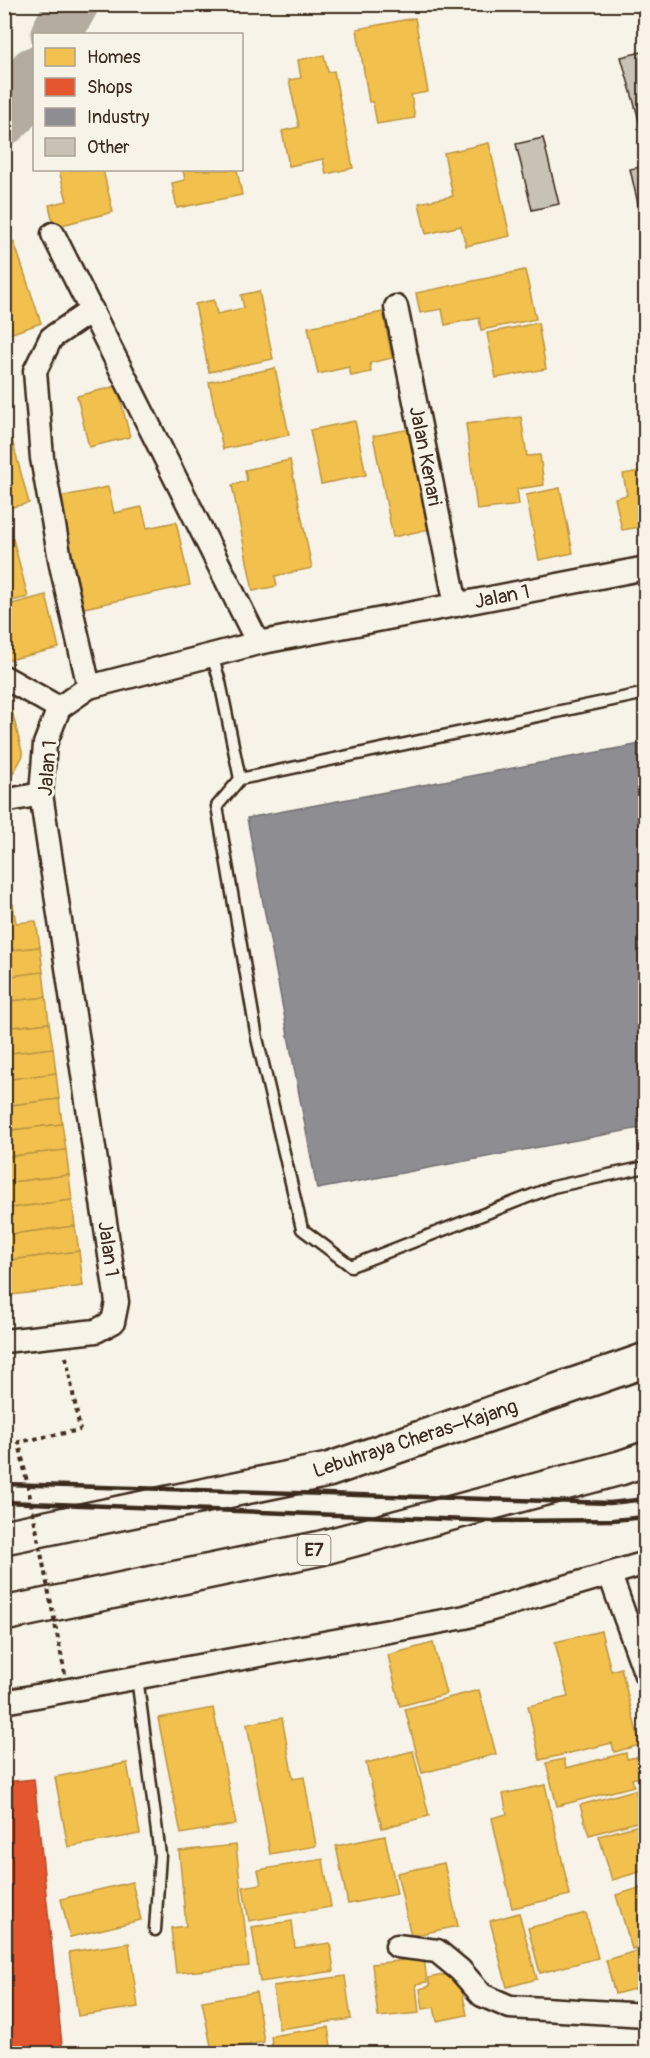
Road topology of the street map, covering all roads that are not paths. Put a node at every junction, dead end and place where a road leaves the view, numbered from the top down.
1 (53, 234) dead end
2 (396, 307) dead end
3 (92, 310) junction
4 (645, 568) edge
5 (456, 605) junction
6 (258, 643) junction
7 (212, 655) junction
8 (4, 677) edge
9 (89, 687) junction
10 (645, 693) edge
11 (59, 708) junction
12 (240, 779) junction
13 (41, 794) junction
14 (4, 801) edge
15 (645, 1167) edge
16 (4, 1341) edge
17 (645, 1344) edge
18 (645, 1360) edge
19 (592, 1379) junction
20 (637, 1464) edge
21 (4, 1537) edge
22 (645, 1563) edge
23 (610, 1575) junction
24 (4, 1614) edge
25 (645, 1675) edge
26 (137, 1677) junction
27 (4, 1702) edge
28 (155, 1930) dead end
29 (397, 1946) dead end
30 (645, 2015) edge

1 - 3 street
2 - 5 street, Jalan Kenari
3 - 6 street
3 - 9 street
4 - 5 street, Jalan 1
5 - 6 street, Jalan 1
6 - 7 street, Jalan 1
7 - 9 street, Jalan 1
7 - 12 lane
8 - 11 street
9 - 11 street, Jalan 1
10 - 12 lane
11 - 13 street, Jalan 1
12 - 15 lane
13 - 14 street
13 - 16 street, Jalan 1
17 - 19 highway
18 - 19 highway, Lebuhraya Cheras–Kajang
19 - 21 highway, Lebuhraya Cheras–Kajang
20 - 24 highway, E7
22 - 23 street
23 - 25 street
23 - 26 street
26 - 27 street
26 - 28 lane
29 - 30 street

